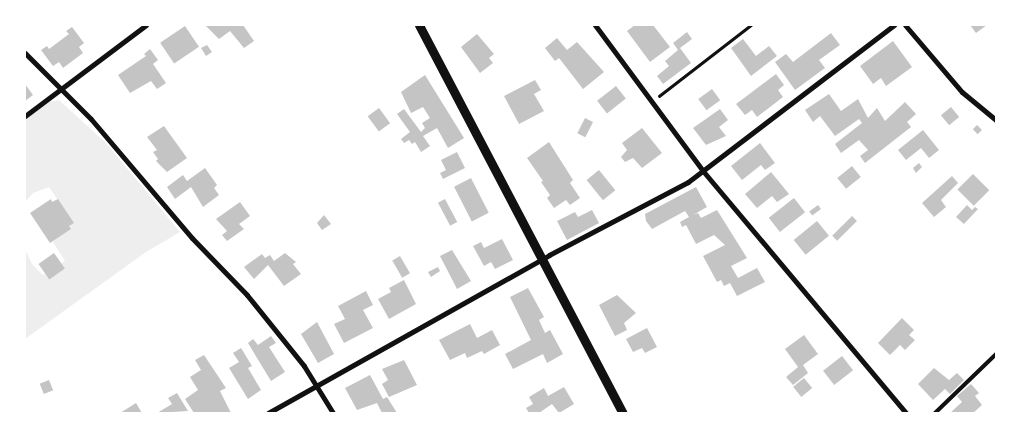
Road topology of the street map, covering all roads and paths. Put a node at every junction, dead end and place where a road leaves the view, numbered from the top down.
1 (146, 25) edge
2 (419, 25) edge
3 (595, 25) edge
4 (751, 25) edge
5 (894, 25) edge
6 (904, 25) edge
7 (25, 53) edge
8 (61, 87) junction
9 (652, 101) junction
10 (25, 116) edge
11 (996, 120) edge
12 (703, 171) junction
13 (541, 260) junction
14 (996, 354) edge
15 (316, 384) junction
16 (268, 413) edge
17 (333, 413) edge
18 (623, 413) edge
19 (906, 413) edge
20 (935, 413) edge

1 - 8 street
2 - 13 street
3 - 9 street
4 - 9 path
5 - 12 street
6 - 11 street
7 - 8 street
8 - 10 street
8 - 15 street
9 - 12 street
12 - 13 street
12 - 19 street
13 - 15 street
13 - 18 street
14 - 20 lane
15 - 16 street
15 - 17 street

